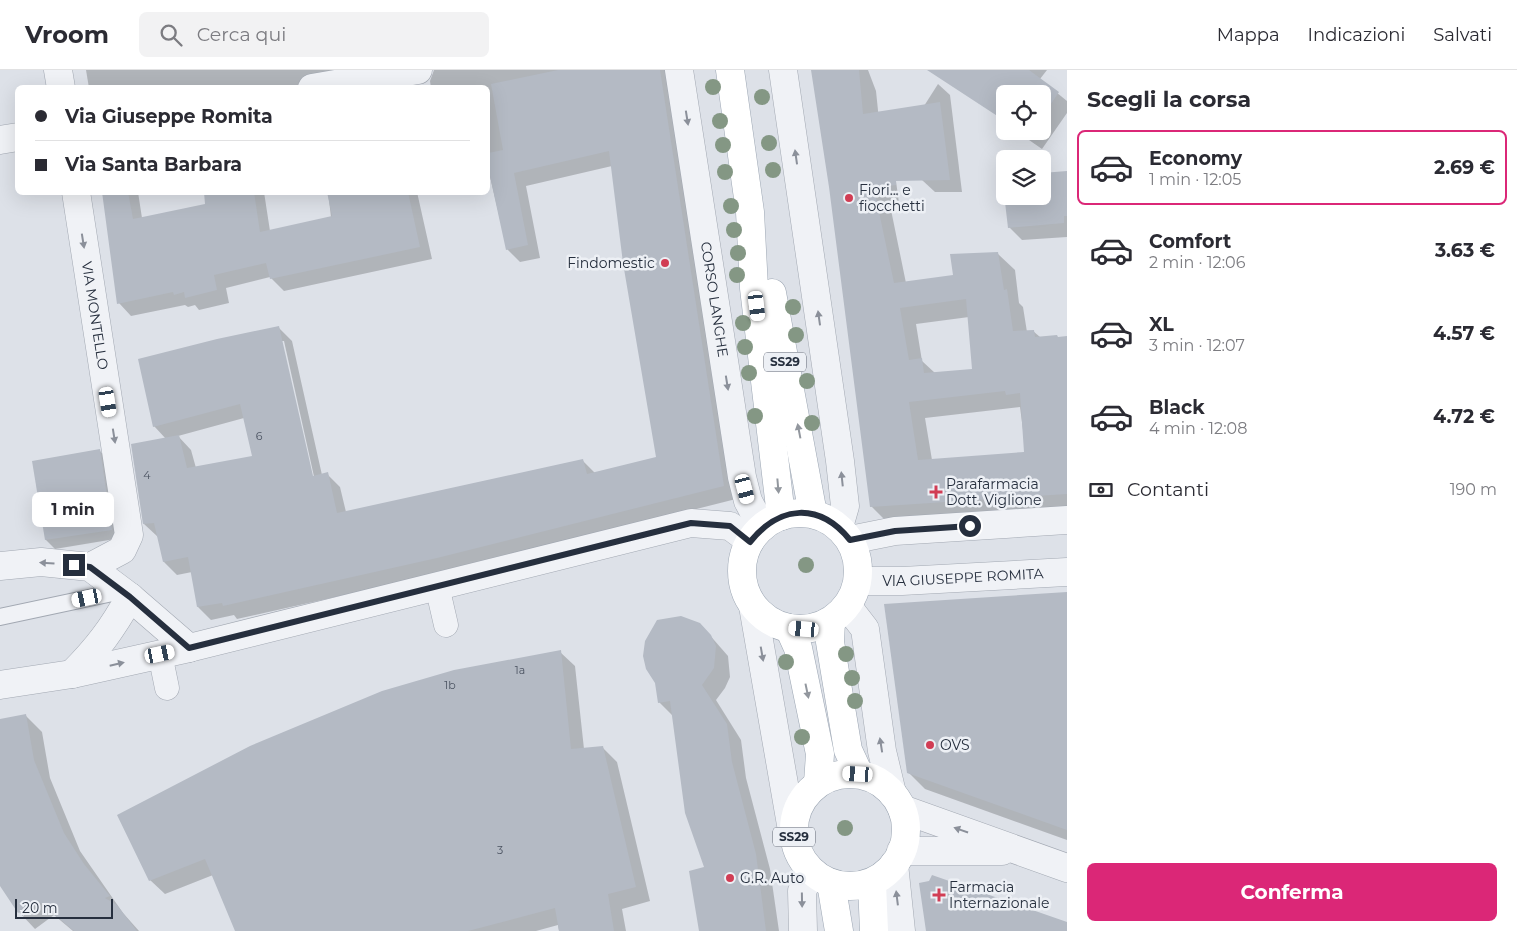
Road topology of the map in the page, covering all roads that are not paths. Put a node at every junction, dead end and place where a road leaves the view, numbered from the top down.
1 (58, 70) edge
2 (418, 70) edge
3 (679, 70) edge
4 (730, 70) edge
5 (783, 70) edge
6 (60, 85) edge
7 (330, 85) edge
8 (15, 138) edge
9 (0, 140) edge
10 (76, 195) edge
11 (750, 212) junction
12 (812, 514) junction
13 (1067, 520) edge
14 (764, 528) junction
15 (845, 533) junction
16 (0, 566) edge
17 (90, 567) junction
18 (1067, 572) edge
19 (858, 581) junction
20 (437, 586) junction
21 (126, 594) junction
22 (753, 606) junction
23 (839, 614) junction
24 (0, 617) edge
25 (446, 624) dead end
26 (789, 628) junction
27 (189, 648) junction
28 (160, 654) junction
29 (72, 674) junction
30 (0, 685) edge
31 (167, 688) dead end
32 (858, 774) junction
33 (818, 783) junction
34 (897, 801) junction
35 (794, 836) junction
36 (1023, 851) junction
37 (898, 857) junction
38 (1067, 868) edge
39 (821, 878) junction
40 (872, 884) junction
41 (803, 931) edge
42 (839, 931) edge
43 (874, 931) edge
44 (901, 931) edge

1 - 6 street
2 - 7 street
3 -> 14 street, CORSO LANGHE
4 - 11 main road, SS29
15 -> 5 street
8 - 9 street
10 -> 17 street, VIA MONTELLO
12 -> 11 main road, SS29
11 -> 14 main road, SS29
12 - 14 main road
12 - 15 main road
13 - 15 street
14 - 20 street
14 - 22 main road, SS29
15 - 19 main road
17 -> 16 street
17 - 21 street
18 - 19 street, VIA GIUSEPPE ROMITA
19 - 23 main road
20 - 25 street
20 - 27 street
21 - 24 lane
21 - 27 street
21 - 29 street
22 - 26 main road, SS29
22 -> 35 street
23 - 26 main road, SS29
23 - 32 main road
34 -> 23 street
26 -> 33 main road
27 - 28 street
29 -> 28 street
28 - 31 street
29 - 30 street
32 - 33 main road, SS29
32 - 34 main road
33 - 35 main road, SS29
36 -> 34 street
34 - 37 main road
35 - 39 main road, SS29
36 - 37 street
36 - 38 street
37 - 40 main road
44 -> 37 street
39 - 40 main road
39 -> 41 street
39 - 42 main road, SS29
40 - 43 main road

